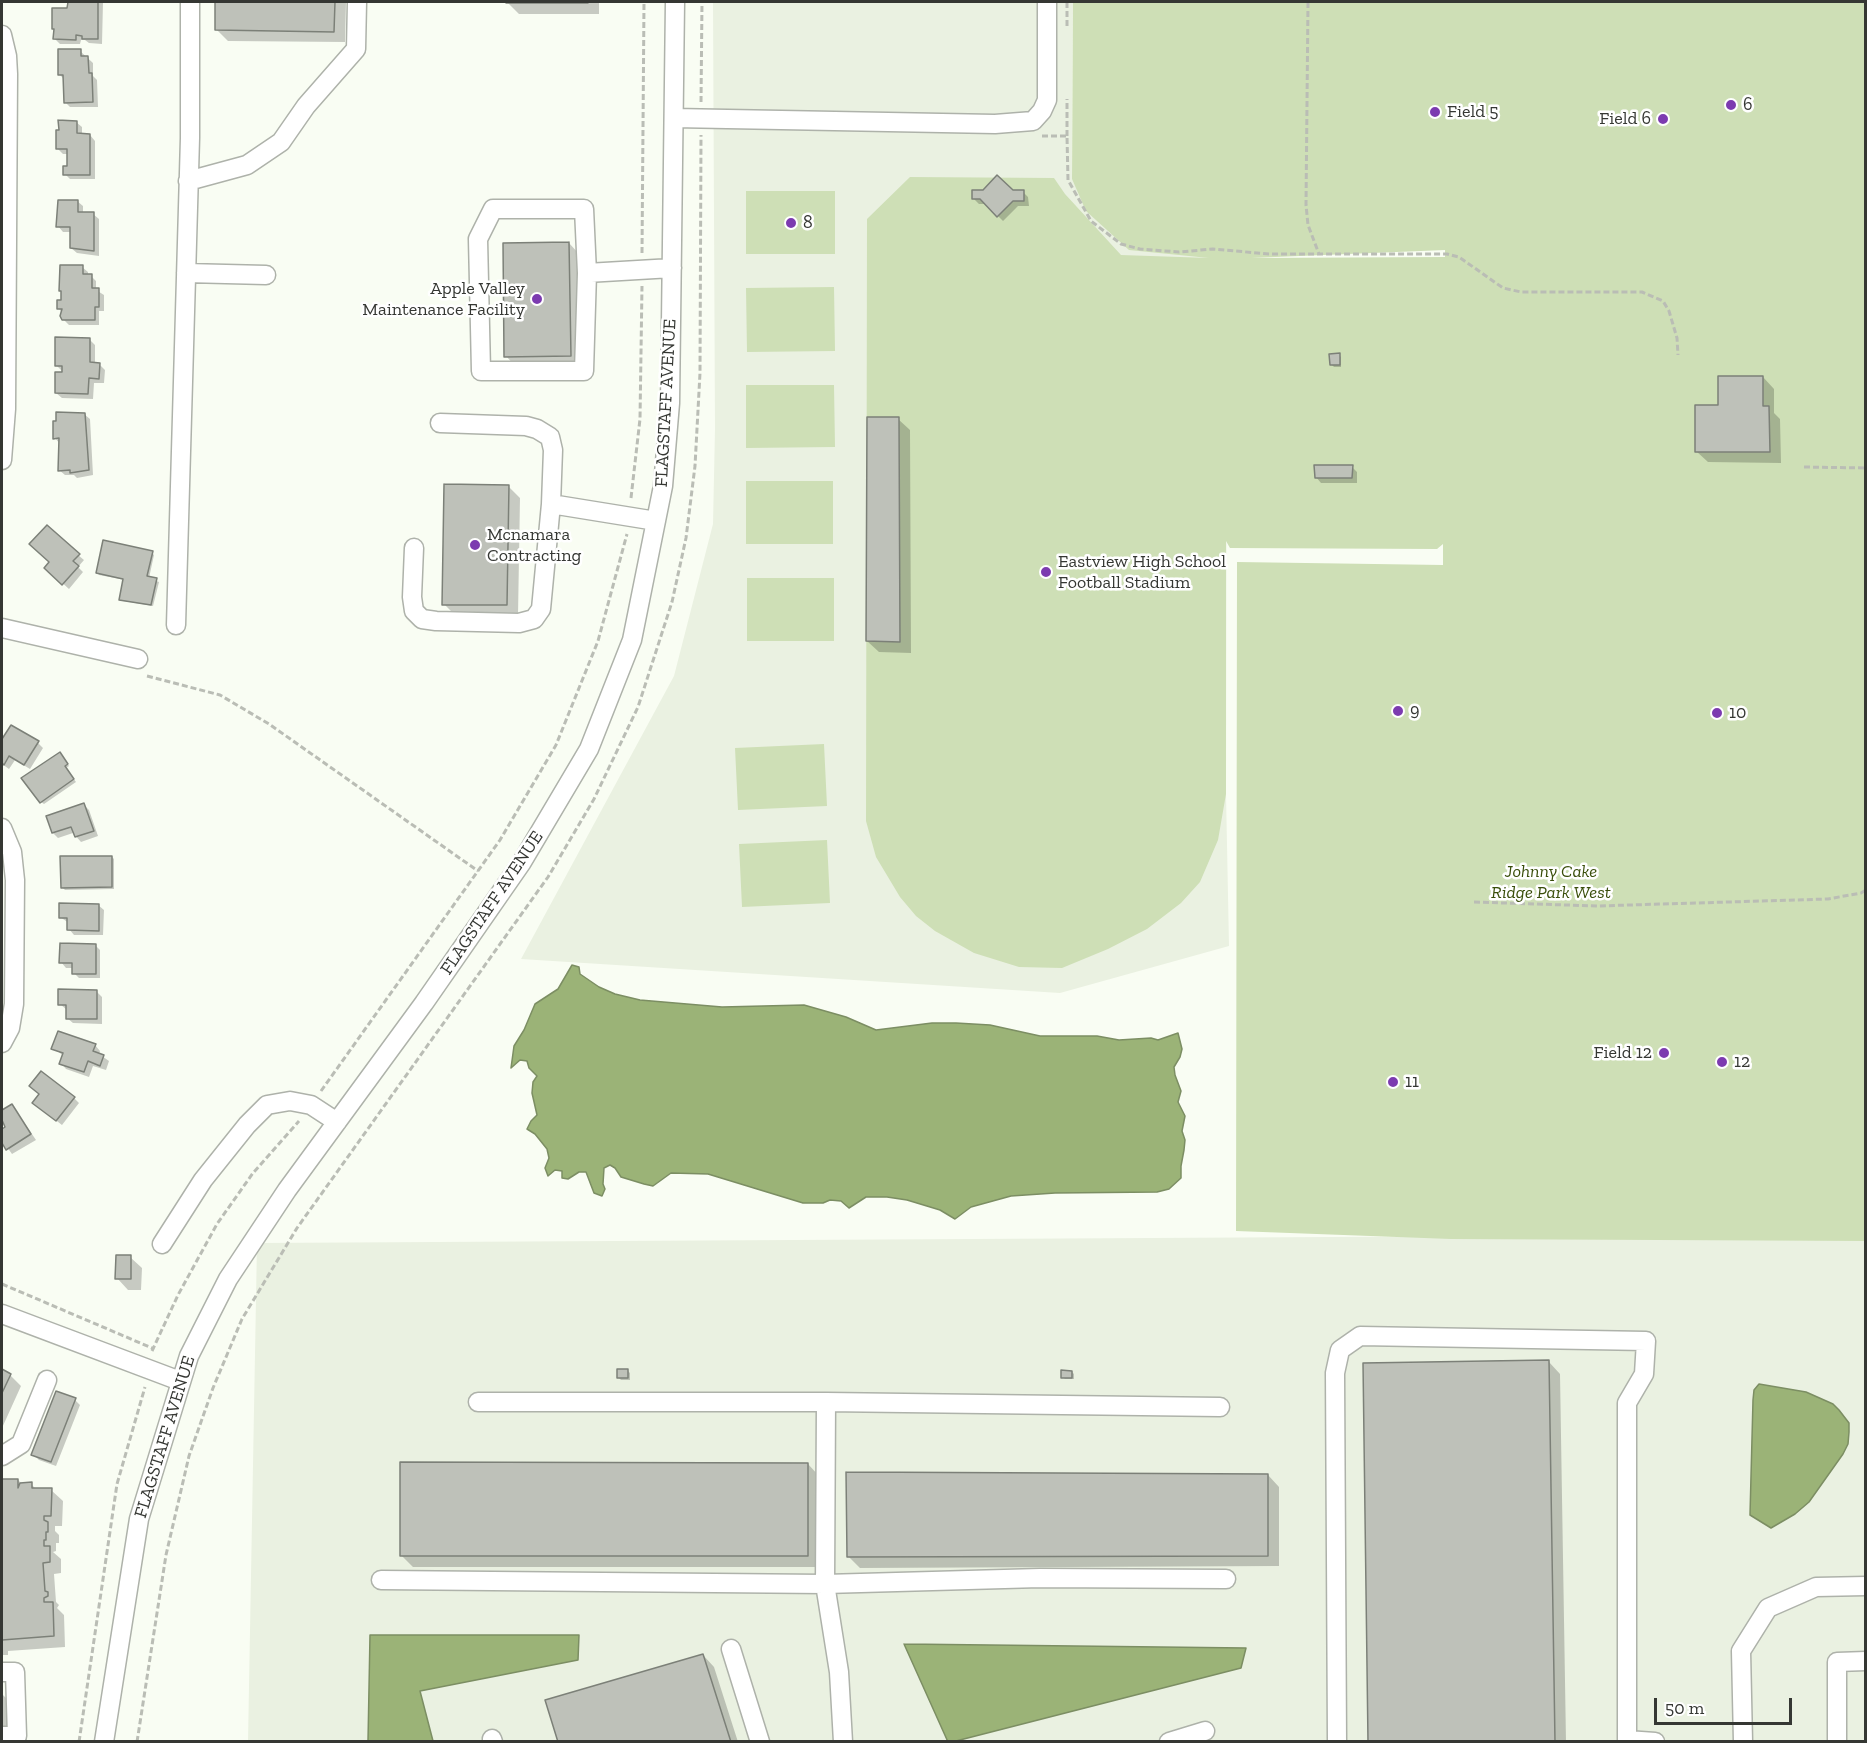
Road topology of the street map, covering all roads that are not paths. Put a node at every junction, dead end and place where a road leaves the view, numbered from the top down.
1 (190, 2) edge
2 (357, 2) edge
3 (675, 2) edge
4 (1047, 2) edge
5 (2, 35) edge
6 (674, 118) junction
7 (188, 182) junction
8 (672, 268) junction
9 (186, 273) junction
10 (587, 273) junction
11 (266, 275) dead end
12 (4, 284) edge
13 (440, 423) dead end
14 (2, 460) edge
15 (550, 504) junction
16 (656, 520) junction
17 (414, 548) dead end
18 (176, 626) dead end
19 (2, 628) edge
20 (141, 667) road end
21 (2, 828) edge
22 (2, 1043) edge
23 (337, 1122) junction
24 (162, 1244) dead end
25 (2, 1314) edge
26 (47, 1380) dead end
27 (180, 1381) junction
28 (478, 1402) dead end
29 (826, 1402) junction
30 (1220, 1407) dead end
31 (2, 1456) edge
32 (1226, 1579) dead end
33 (381, 1580) dead end
34 (825, 1584) junction
35 (1866, 1586) edge
36 (731, 1649) dead end
37 (1866, 1661) edge
38 (2, 1672) edge
39 (1205, 1731) dead end
40 (2, 1736) edge
41 (104, 1742) edge
42 (760, 1742) edge
43 (843, 1742) edge
44 (1169, 1742) edge
45 (1337, 1742) edge
46 (1655, 1742) edge
47 (1743, 1742) edge
48 (1837, 1742) edge

1 - 7 street
2 - 7 street
3 - 6 street, FLAGSTAFF AVENUE
4 - 6 street
5 - 12 street
6 - 8 street, FLAGSTAFF AVENUE
7 - 9 street
8 - 10 street
8 - 16 street, FLAGSTAFF AVENUE
9 - 11 street
9 - 18 street
10 - 10 street
12 - 14 street
13 - 15 street
15 - 16 street
15 - 17 street
16 - 23 street, FLAGSTAFF AVENUE
19 - 20 street
21 - 22 street
23 - 24 street
23 - 27 street, FLAGSTAFF AVENUE
25 - 27 street
26 - 31 street
27 - 41 street, FLAGSTAFF AVENUE
28 - 29 street
29 - 30 street
29 - 34 street
32 - 34 street
33 - 34 street
34 - 43 street
35 - 47 street
36 - 42 street
37 - 48 street
38 - 40 street
39 - 44 street
45 - 46 street

